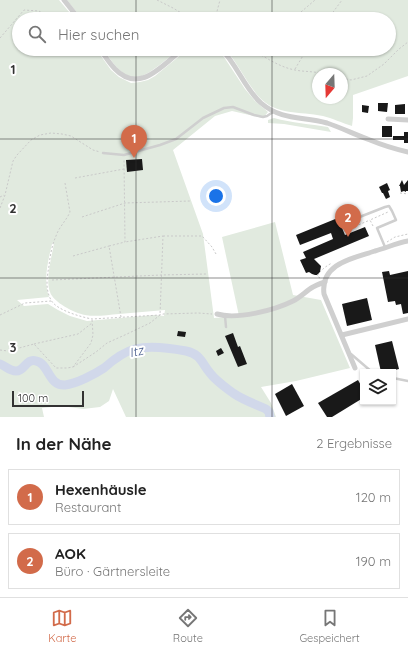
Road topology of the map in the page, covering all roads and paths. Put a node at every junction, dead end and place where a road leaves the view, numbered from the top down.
1 (64, 0) edge
2 (157, 0) edge
3 (220, 0) edge
4 (315, 0) edge
5 (342, 0) edge
6 (22, 12) edge
7 (40, 12) edge
8 (73, 12) edge
9 (180, 12) edge
10 (217, 12) edge
11 (300, 12) dead end
12 (333, 12) edge
13 (12, 24) edge
14 (0, 38) edge
15 (408, 42) edge
16 (396, 52) edge
17 (105, 56) edge
18 (174, 56) edge
19 (227, 56) edge
20 (264, 56) edge
21 (303, 56) edge
22 (392, 56) edge
23 (294, 70) junction
24 (312, 72) edge
25 (348, 79) edge
26 (273, 111) junction
27 (388, 119) dead end
28 (408, 120) edge
29 (408, 152) edge
30 (102, 153) joint
31 (124, 154) junction
32 (125, 168) junction
33 (75, 178) dead end
34 (65, 183) dead end
35 (400, 193) dead end
36 (408, 194) edge
37 (5, 195) junction
38 (0, 197) edge
39 (190, 201) dead end
40 (125, 203) junction
41 (0, 208) edge
42 (392, 211) junction
43 (82, 217) dead end
44 (357, 218) dead end
45 (370, 220) junction
46 (377, 228) junction
47 (344, 230) dead end
48 (163, 236) junction
49 (408, 241) edge
50 (125, 242) junction
51 (109, 246) junction
52 (385, 248) junction
53 (216, 254) dead end
54 (73, 256) dead end
55 (206, 274) dead end
56 (161, 275) junction
57 (115, 277) junction
58 (52, 280) dead end
59 (325, 282) junction
60 (51, 301) junction
61 (217, 314) joint
62 (0, 315) edge
63 (160, 315) junction
64 (225, 316) junction
65 (121, 317) junction
66 (92, 319) junction
67 (408, 319) edge
68 (93, 323) junction
69 (226, 327) dead end
70 (342, 335) junction
71 (34, 344) junction
72 (0, 350) edge
73 (349, 352) junction
74 (72, 367) junction
75 (355, 368) dead end
76 (369, 369) edge
77 (396, 379) edge
78 (408, 381) edge

1 - 8 street
2 - 9 path
3 - 10 path
4 - 11 path
5 - 12 path
6 - 7 path
13 - 14 path
15 - 16 path
17 - 18 street
19 - 26 street
20 - 23 path
21 - 23 path
22 - 25 path
23 - 24 path
26 - 29 street
26 - 31 lane
27 - 28 street
30 - 31 lane
30 - 37 path
31 - 32 path
32 - 33 path
32 - 40 path
34 - 60 path
35 - 36 path
37 - 38 path
37 - 41 path
39 - 40 path
40 - 43 path
40 - 50 path
42 - 44 lane
42 - 45 path
42 - 46 lane
45 - 46 path
45 - 47 path
46 - 52 lane
48 - 50 path
48 - 53 path
48 - 56 path
49 - 52 street
50 - 51 path
51 - 54 path
51 - 57 path
52 - 59 street
55 - 56 path
56 - 57 path
56 - 63 path
57 - 58 path
57 - 65 path
59 - 64 street
59 - 70 street
60 - 62 path
60 - 66 path
61 - 63 path
61 - 64 street
63 - 65 path
63 - 74 path
64 - 69 lane
65 - 66 path
66 - 68 path
67 - 70 street
68 - 71 path
68 - 74 path
70 - 73 street
71 - 72 path
71 - 74 path
73 - 75 street
73 - 76 lane
77 - 78 lane

